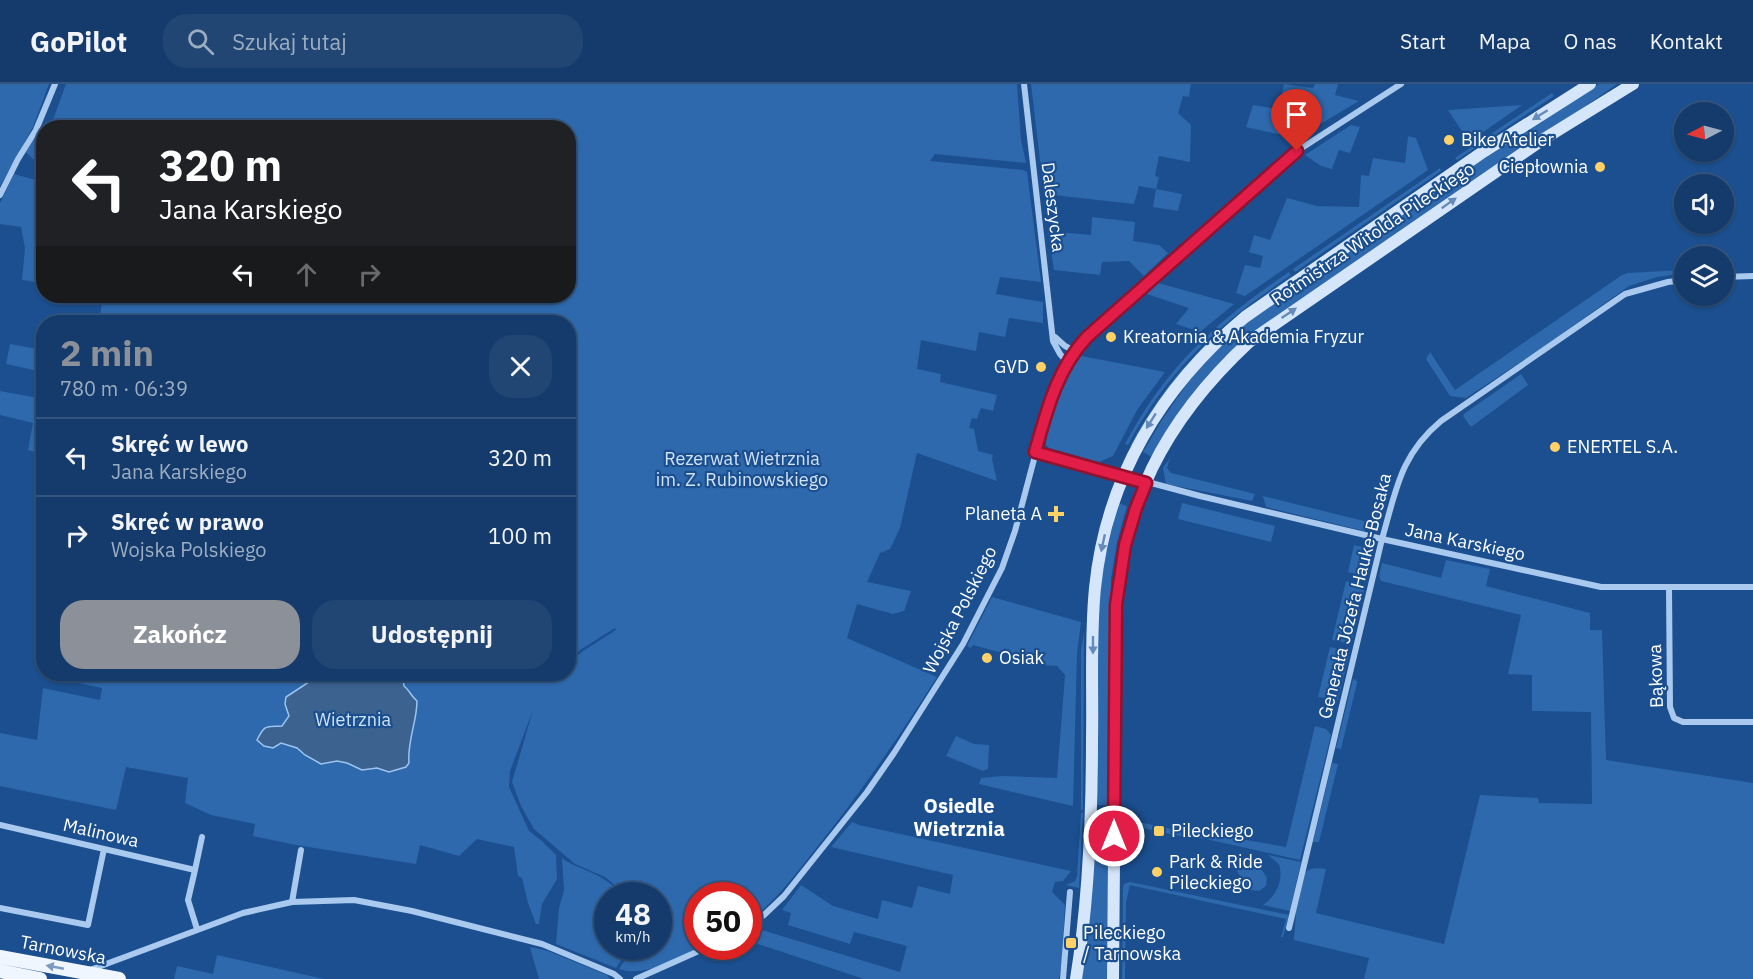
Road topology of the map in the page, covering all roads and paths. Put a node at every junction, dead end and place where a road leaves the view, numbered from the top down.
1 (55, 84) edge
2 (1024, 84) edge
3 (1401, 84) edge
4 (1590, 84) edge
5 (1633, 84) edge
6 (40, 120) edge
7 (36, 130) edge
8 (0, 195) edge
9 (1753, 276) edge
10 (1734, 277) edge
11 (1674, 282) edge
12 (1053, 334) junction
13 (1076, 351) junction
14 (1068, 363) junction
15 (1035, 452) junction
16 (1123, 476) junction
17 (1146, 483) junction
18 (1382, 539) junction
19 (1753, 587) edge
20 (1669, 588) junction
21 (1753, 722) edge
22 (0, 825) edge
23 (202, 837) dead end
24 (104, 849) junction
25 (301, 850) dead end
26 (195, 870) junction
27 (1070, 892) dead end
28 (292, 902) junction
29 (0, 908) edge
30 (762, 916) edge
31 (1289, 928) dead end
32 (197, 929) junction
33 (0, 957) edge
34 (684, 958) edge
35 (0, 971) edge
36 (84, 972) junction
37 (40, 979) edge
38 (119, 979) edge
39 (620, 979) edge
40 (636, 979) edge
41 (1063, 979) edge
42 (1076, 979) edge
43 (1113, 979) edge

1 - 6 street
2 - 12 street, Daleszycka
3 - 13 street, Wojska Polskiego
4 -> 16 main road, Rotmistrza Witolda Pileckiego
17 -> 5 main road, Rotmistrza Witolda Pileckiego
7 - 8 street
9 - 10 street
11 - 18 street, Generała Józefa Hauke-Bosaka
12 - 13 street
12 - 14 street, Daleszycka
13 - 14 street, Wojska Polskiego
14 - 15 street, Wojska Polskiego
15 - 16 street, Jana Karskiego
15 - 30 street, Wojska Polskiego
16 - 17 street, Jana Karskiego
16 -> 42 main road, Rotmistrza Witolda Pileckiego
17 - 18 street, Jana Karskiego
17 - 43 main road, Rotmistrza Witolda Pileckiego
18 - 20 street, Jana Karskiego
18 - 31 street, Generała Józefa Hauke-Bosaka
19 - 20 street, Jana Karskiego
20 - 21 street, Bąkowa
22 - 24 street, Malinowa
23 - 26 street
24 - 26 street, Malinowa
24 - 29 street
25 - 28 street
26 - 32 street
27 - 41 street
28 - 32 street
28 - 39 street
32 - 36 street
36 -> 33 main road, Tarnowska
34 - 40 street
35 - 37 main road, Tarnowska
36 - 38 main road, Tarnowska

